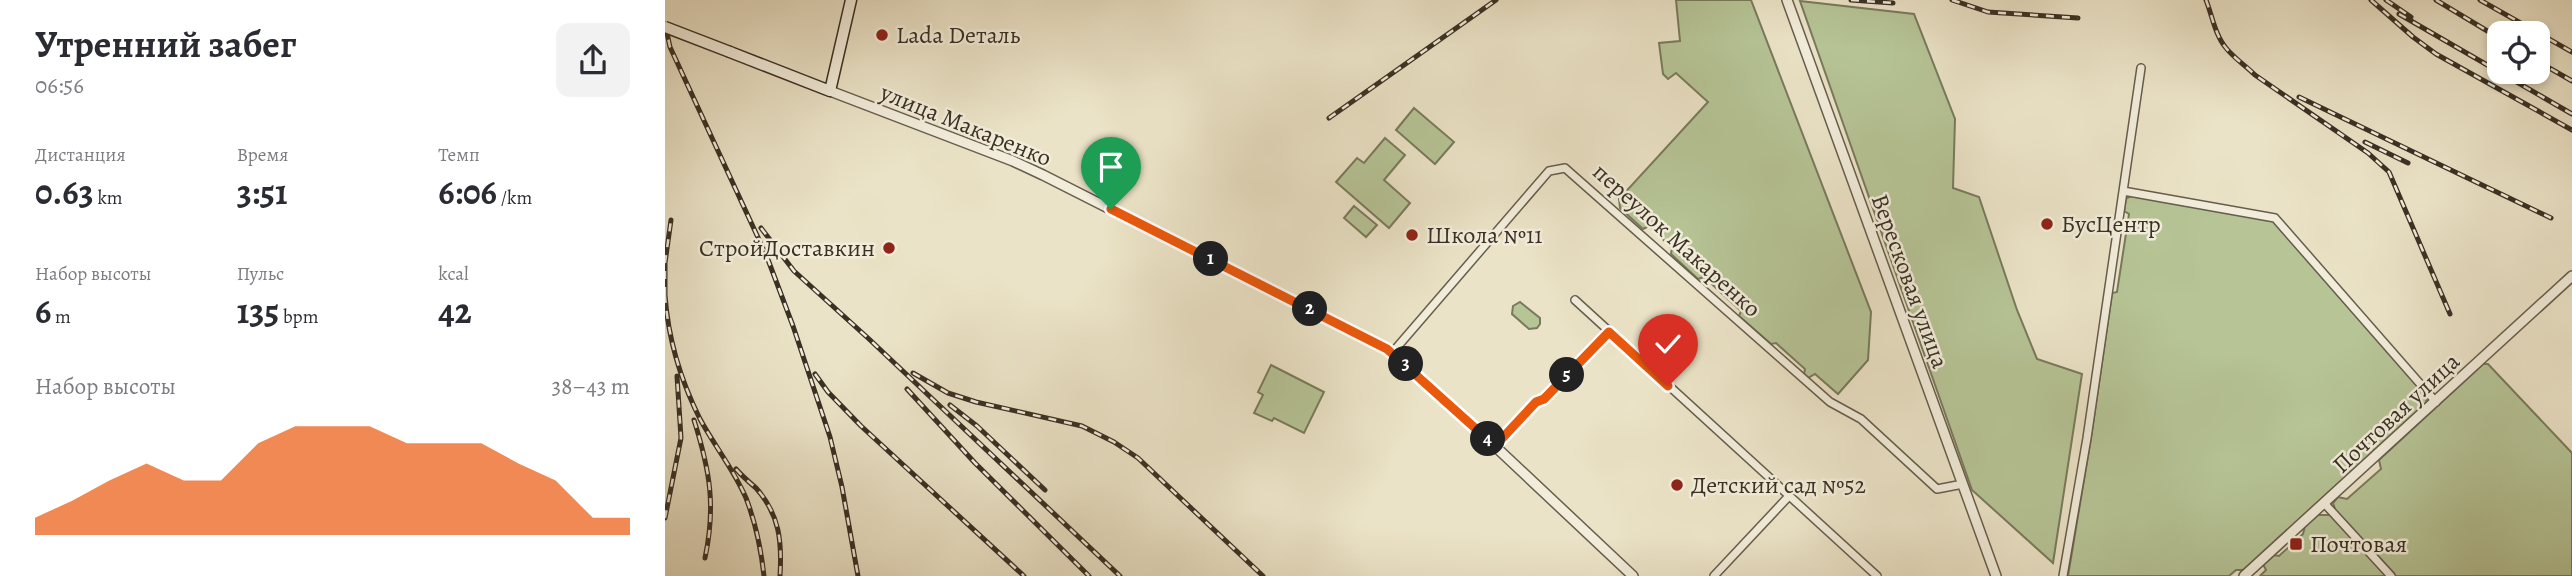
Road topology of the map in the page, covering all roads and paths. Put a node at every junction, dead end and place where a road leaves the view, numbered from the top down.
1 (851, 0) edge
2 (1787, 0) edge
3 (665, 27) edge
4 (2141, 68) dead end
5 (830, 92) junction
6 (2123, 191) junction
7 (2572, 276) edge
8 (1575, 300) dead end
9 (1609, 332) junction
10 (1392, 353) junction
11 (2436, 402) junction
12 (1495, 446) junction
13 (1963, 484) junction
14 (1789, 496) junction
15 (2325, 504) junction
16 (1633, 576) edge
17 (1714, 576) edge
18 (1877, 576) edge
19 (1996, 576) edge
20 (2063, 576) edge
21 (2244, 576) edge
22 (2391, 576) edge

1 - 5 main road
2 - 13 street, Вересковая улица
3 - 5 main road, bridge
4 - 6 street
5 - 10 street, улица Макаренко
6 - 11 street
6 - 20 street
7 - 11 street, Почтовая улица
8 - 9 street
9 - 12 street
9 - 14 street
10 - 12 street, улица Макаренко
10 - 13 street, переулок Макаренко
11 - 15 street, Почтовая улица
12 - 16 street, улица Макаренко
13 - 19 street, Вересковая улица
14 - 17 street
14 - 18 street
15 - 21 street, Почтовая улица
15 - 22 street

